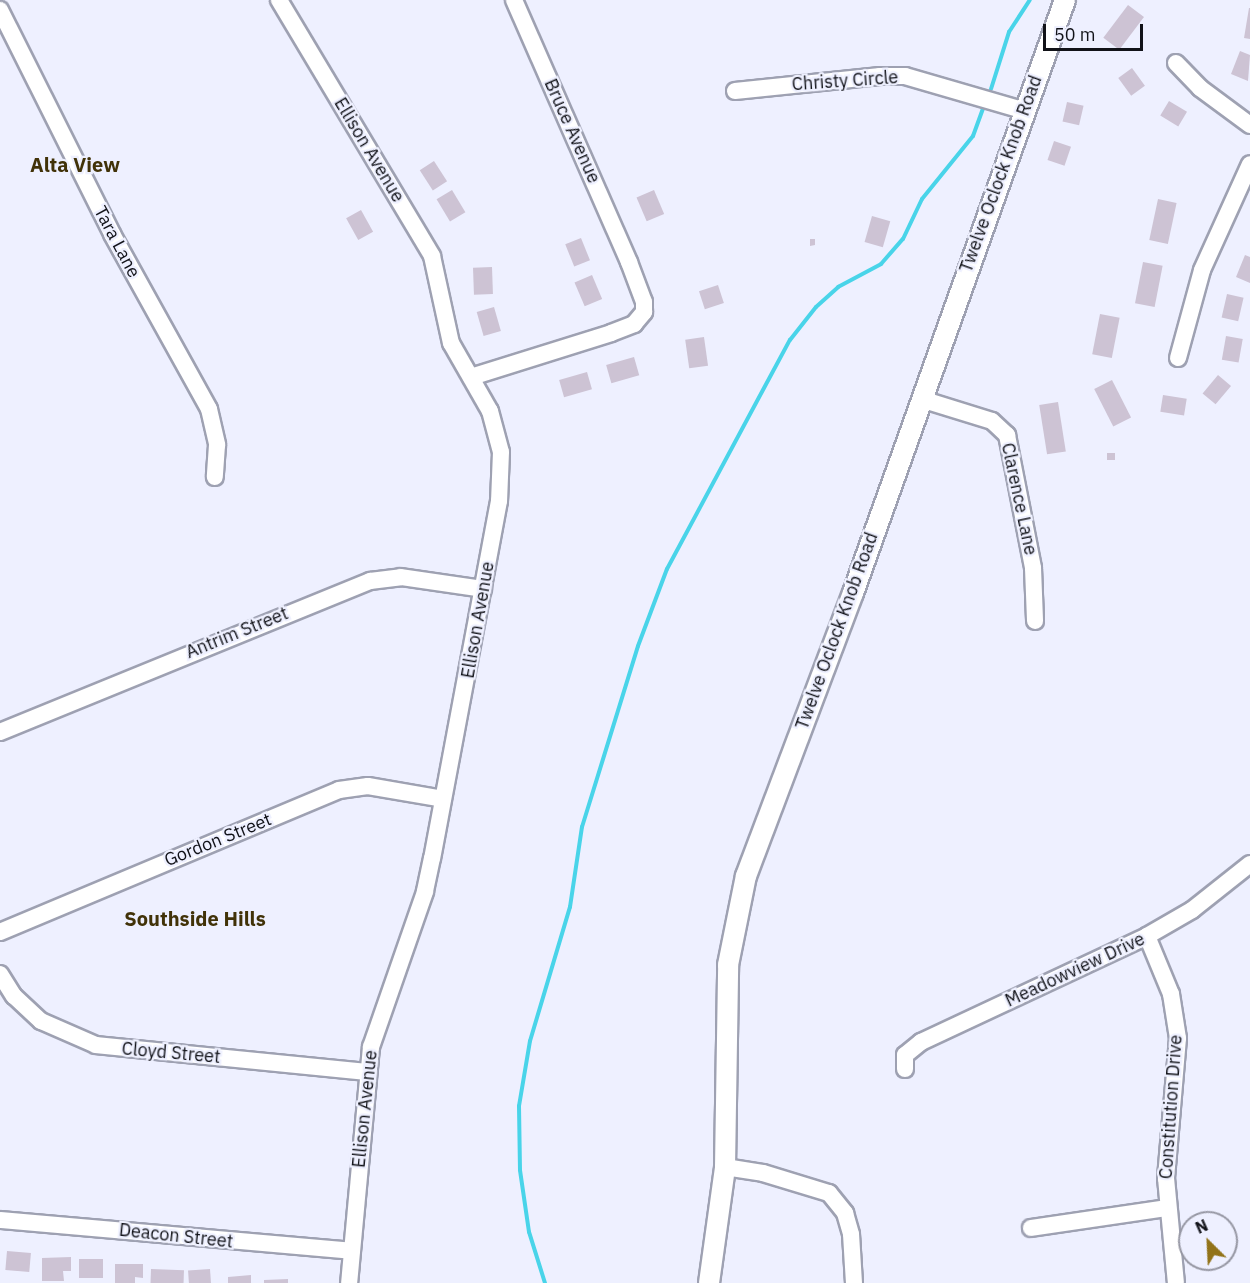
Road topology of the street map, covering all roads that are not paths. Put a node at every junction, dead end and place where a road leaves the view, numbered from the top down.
1 (279, 0) edge
2 (514, 0) edge
3 (1065, 0) edge
4 (0, 10) edge
5 (1176, 63) dead end
6 (735, 91) dead end
7 (1022, 110) junction
8 (1250, 125) edge
9 (1250, 164) edge
10 (1179, 358) dead end
11 (471, 377) junction
12 (921, 399) junction
13 (215, 477) dead end
14 (483, 589) junction
15 (1035, 621) dead end
16 (0, 732) edge
17 (443, 799) junction
18 (1250, 864) edge
19 (0, 932) edge
20 (1147, 936) junction
21 (0, 976) edge
22 (905, 1069) dead end
23 (367, 1072) junction
24 (725, 1167) junction
25 (1167, 1208) junction
26 (0, 1220) edge
27 (1031, 1228) dead end
28 (352, 1251) junction
29 (349, 1283) edge
30 (709, 1283) edge
31 (854, 1283) edge
32 (1176, 1283) edge

1 - 11 street, Ellison Avenue
2 - 11 street, Bruce Avenue
3 - 7 street, Twelve Oclock Knob Road
4 - 13 street, Tara Lane
5 - 8 street
6 - 7 street, Christy Circle
7 - 12 street, Twelve Oclock Knob Road
9 - 10 street
11 - 14 street, Ellison Avenue
12 - 15 street, Clarence Lane
12 - 24 street, Twelve Oclock Knob Road
14 - 16 street, Antrim Street
14 - 17 street, Ellison Avenue
17 - 19 street, Gordon Street
17 - 23 street, Ellison Avenue
18 - 20 street, Meadowview Drive
20 - 22 street, Meadowview Drive
20 - 25 street, Constitution Drive
21 - 23 street, Cloyd Street
23 - 28 street, Ellison Avenue
24 - 30 street, Twelve Oclock Knob Road
24 - 31 street
25 - 27 street
25 - 32 street, Constitution Drive
26 - 28 street, Deacon Street
28 - 29 street, Ellison Avenue

